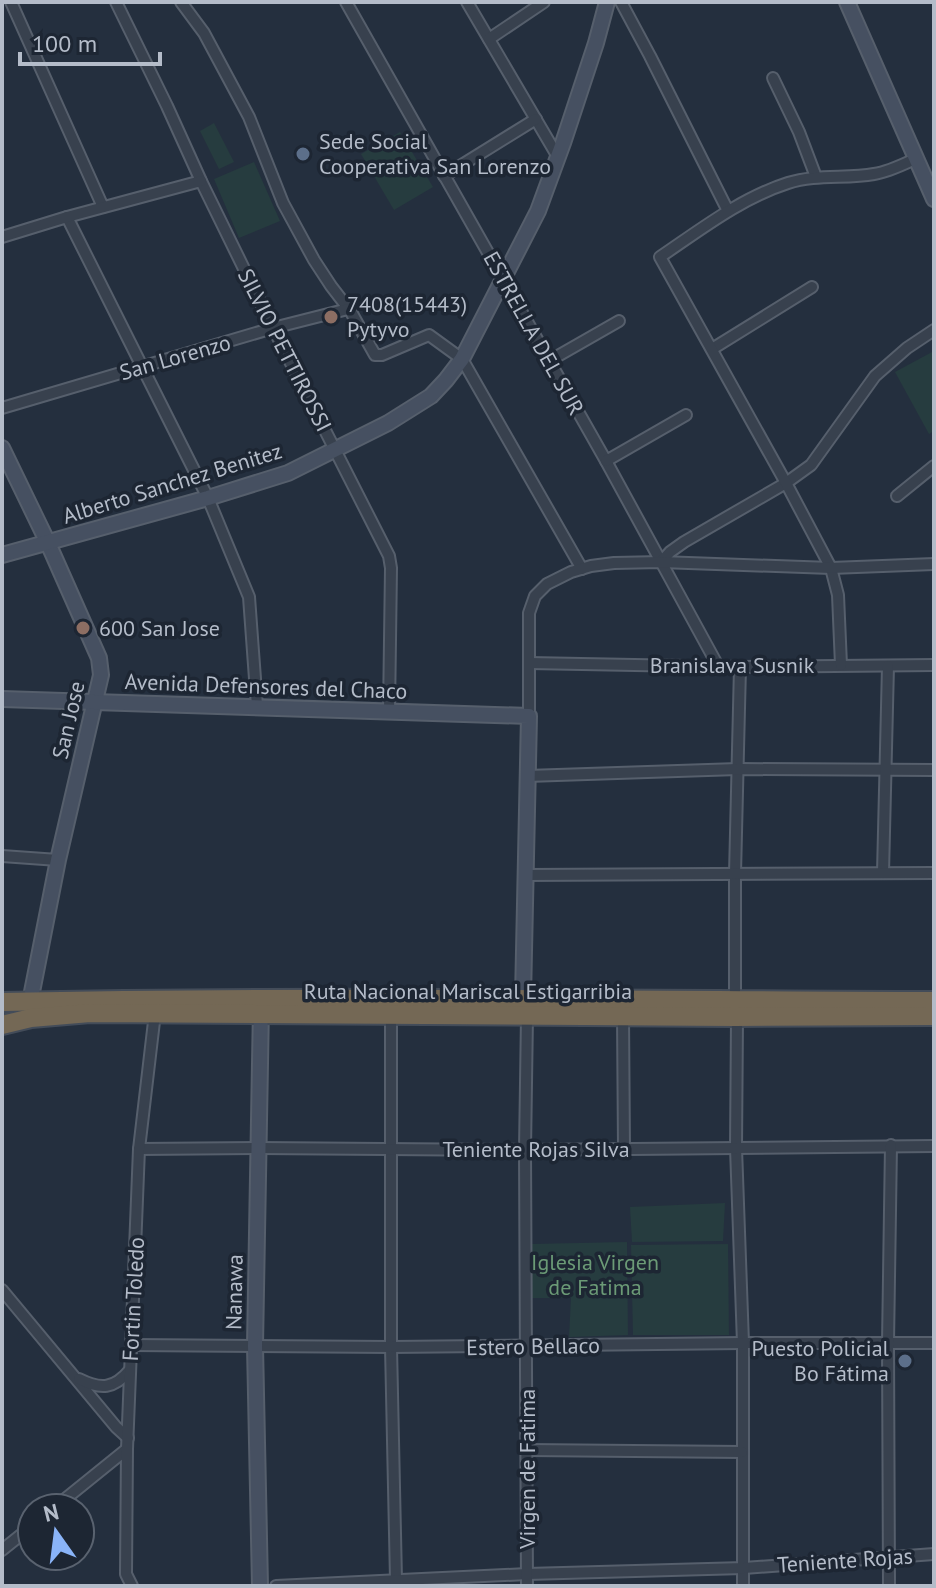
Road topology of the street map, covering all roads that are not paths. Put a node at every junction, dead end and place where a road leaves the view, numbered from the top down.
1 (11, 2) edge
2 (116, 2) edge
3 (181, 2) edge
4 (346, 2) edge
5 (467, 2) edge
6 (544, 2) edge
7 (607, 2) edge
8 (621, 2) edge
9 (847, 2) edge
10 (489, 39) junction
11 (773, 78) dead end
12 (536, 119) junction
13 (558, 157) junction
14 (915, 159) junction
15 (444, 176) junction
16 (816, 177) junction
17 (201, 181) junction
18 (934, 199) edge
19 (103, 207) junction
20 (728, 211) junction
21 (67, 217) junction
22 (2, 237) edge
23 (504, 280) junction
24 (812, 287) dead end
25 (348, 309) junction
26 (619, 321) dead end
27 (273, 328) junction
28 (934, 330) edge
29 (712, 349) junction
30 (462, 359) junction
31 (549, 361) junction
32 (142, 366) junction
33 (2, 408) edge
34 (686, 415) dead end
35 (2, 448) edge
36 (336, 450) junction
37 (606, 461) junction
38 (934, 466) edge
39 (786, 483) junction
40 (897, 496) dead end
41 (208, 498) junction
42 (48, 543) junction
43 (2, 555) edge
44 (661, 562) junction
45 (934, 564) edge
46 (831, 568) junction
47 (582, 569) junction
48 (529, 663) junction
49 (841, 665) junction
50 (934, 665) edge
51 (718, 666) junction
52 (888, 666) junction
53 (740, 667) junction
54 (2, 699) edge
55 (96, 701) junction
56 (257, 706) junction
57 (389, 712) junction
58 (529, 716) junction
59 (738, 769) junction
60 (885, 770) junction
61 (934, 770) edge
62 (527, 776) junction
63 (2, 856) edge
64 (58, 860) junction
65 (883, 873) junction
66 (934, 873) edge
67 (735, 874) junction
68 (525, 875) junction
69 (934, 1001) edge
70 (2, 1002) edge
71 (262, 1006) junction
72 (525, 1007) junction
73 (736, 1008) junction
74 (31, 1010) junction
75 (155, 1013) junction
76 (391, 1014) junction
77 (623, 1016) junction
78 (934, 1016) edge
79 (2, 1025) edge
80 (891, 1145) junction
81 (934, 1146) edge
82 (259, 1148) junction
83 (736, 1148) junction
84 (139, 1149) junction
85 (390, 1149) junction
86 (624, 1149) junction
87 (525, 1150) junction
88 (2, 1290) edge
89 (743, 1343) junction
90 (888, 1343) junction
91 (934, 1343) edge
92 (132, 1345) junction
93 (255, 1346) junction
94 (391, 1347) junction
95 (527, 1347) junction
96 (130, 1370) junction
97 (76, 1377) junction
98 (127, 1443) junction
99 (527, 1450) junction
100 (742, 1452) junction
101 (72, 1492) edge
102 (934, 1554) edge
103 (889, 1556) junction
104 (744, 1568) junction
105 (527, 1574) junction
106 (396, 1580) junction
107 (132, 1586) edge
108 (260, 1586) edge
109 (276, 1586) edge
110 (527, 1586) edge
111 (743, 1586) edge
112 (889, 1586) edge

1 - 19 street
2 - 17 street, SILVIO PETTIROSSI
3 - 25 street
4 - 15 street, ESTRELLA DEL SUR
5 - 10 street
6 - 10 street
7 - 13 street, Alberto Sanchez Benitez
8 - 20 street
9 - 14 street
10 - 12 street
11 - 16 street
12 - 13 street
12 - 15 street
13 - 23 street, Alberto Sanchez Benitez
14 - 16 street
14 - 18 street
15 - 23 street, ESTRELLA DEL SUR
16 - 20 street
17 - 19 street
17 - 27 street, SILVIO PETTIROSSI
19 - 21 street
20 - 29 street
21 - 22 street
21 - 32 street
23 - 30 street, Alberto Sanchez Benitez
23 - 31 street, ESTRELLA DEL SUR
24 - 29 street
25 - 27 street, San Lorenzo
25 - 30 street
26 - 31 street
27 - 32 street, San Lorenzo
27 - 36 street, SILVIO PETTIROSSI
28 - 39 street
29 - 39 street
30 - 36 street, Alberto Sanchez Benitez
30 - 47 street
31 - 37 street, ESTRELLA DEL SUR
32 - 33 street, San Lorenzo
32 - 41 street
34 - 37 street
35 - 42 street, San Jose
36 - 41 street, Alberto Sanchez Benitez
36 - 57 street, SILVIO PETTIROSSI
37 - 44 street, ESTRELLA DEL SUR
38 - 40 street
39 - 44 street
39 - 46 street
41 - 42 street, Alberto Sanchez Benitez
41 - 56 street
42 - 43 street, Alberto Sanchez Benitez
42 - 55 street, San Jose
44 - 46 street
44 - 47 street
44 - 51 street, ESTRELLA DEL SUR
45 - 46 street
46 - 49 street
47 - 48 street
48 - 51 street, Branislava Susnik
48 - 58 street
49 - 52 street, Branislava Susnik
49 - 53 street, Branislava Susnik
50 - 52 street, Branislava Susnik
51 - 53 street, Branislava Susnik
52 - 60 street
53 - 59 street
54 - 55 street, Avenida Defensores del Chaco
55 - 56 street, Avenida Defensores del Chaco
55 - 64 street, San Jose
56 - 57 street, Avenida Defensores del Chaco
57 - 58 street, Avenida Defensores del Chaco
58 - 62 street
59 - 60 street
59 - 62 street
59 - 67 street
60 - 61 street
60 - 65 street
62 - 68 street
63 - 64 street
64 - 74 street, San Jose
65 - 66 street
65 - 67 street
67 - 68 street
67 - 73 street
68 - 72 street
69 - 73 highway, Ruta Nacional Mariscal Estigarribia
70 - 74 highway
71 - 72 highway, Ruta Nacional Mariscal Estigarribia
71 - 74 highway, Ruta Nacional Mariscal Estigarribia
71 - 75 highway, Ruta Nacional Mariscal Estigarribia
71 - 76 highway, Ruta Nacional Mariscal Estigarribia
71 - 82 street, Nanawa
72 - 73 highway, Ruta Nacional Mariscal Estigarribia
72 - 76 highway, Ruta Nacional Mariscal Estigarribia
72 - 77 highway, Ruta Nacional Mariscal Estigarribia
72 - 87 street, Virgen de Fatima
73 - 77 highway, Ruta Nacional Mariscal Estigarribia
73 - 78 highway, Ruta Nacional Mariscal Estigarribia
73 - 83 street
74 - 75 highway, Ruta Nacional Mariscal Estigarribia
74 - 79 highway, Ruta Nacional Mariscal Estigarribia
75 - 84 street, Fortin Toledo
76 - 85 street
77 - 86 street
80 - 81 street, Teniente Rojas Silva
80 - 83 street, Teniente Rojas Silva
80 - 90 street
82 - 84 street, Teniente Rojas Silva
82 - 85 street, Teniente Rojas Silva
82 - 93 street, Nanawa
83 - 86 street, Teniente Rojas Silva
83 - 89 street
84 - 92 street, Fortin Toledo
85 - 87 street, Teniente Rojas Silva
85 - 94 street
86 - 87 street, Teniente Rojas Silva
87 - 95 street, Virgen de Fatima
88 - 97 street
89 - 90 street, Estero Bellaco
89 - 95 street, Estero Bellaco
89 - 100 street
90 - 91 street, Estero Bellaco
90 - 103 street
92 - 93 street, Estero Bellaco
92 - 96 street, Fortin Toledo
93 - 94 street, Estero Bellaco
93 - 108 street, Nanawa
94 - 95 street, Estero Bellaco
94 - 106 street
95 - 99 street, Virgen de Fatima
96 - 97 street
96 - 98 street, Fortin Toledo
97 - 98 street
98 - 101 street
98 - 107 street, Fortin Toledo
99 - 100 street
99 - 105 street, Virgen de Fatima
100 - 104 street
102 - 103 street, Teniente Rojas
103 - 104 street, Teniente Rojas
103 - 112 street
104 - 105 street, Teniente Rojas
104 - 111 street
105 - 106 street, Teniente Rojas
105 - 110 street, Virgen de Fatima
106 - 109 street, Teniente Rojas

